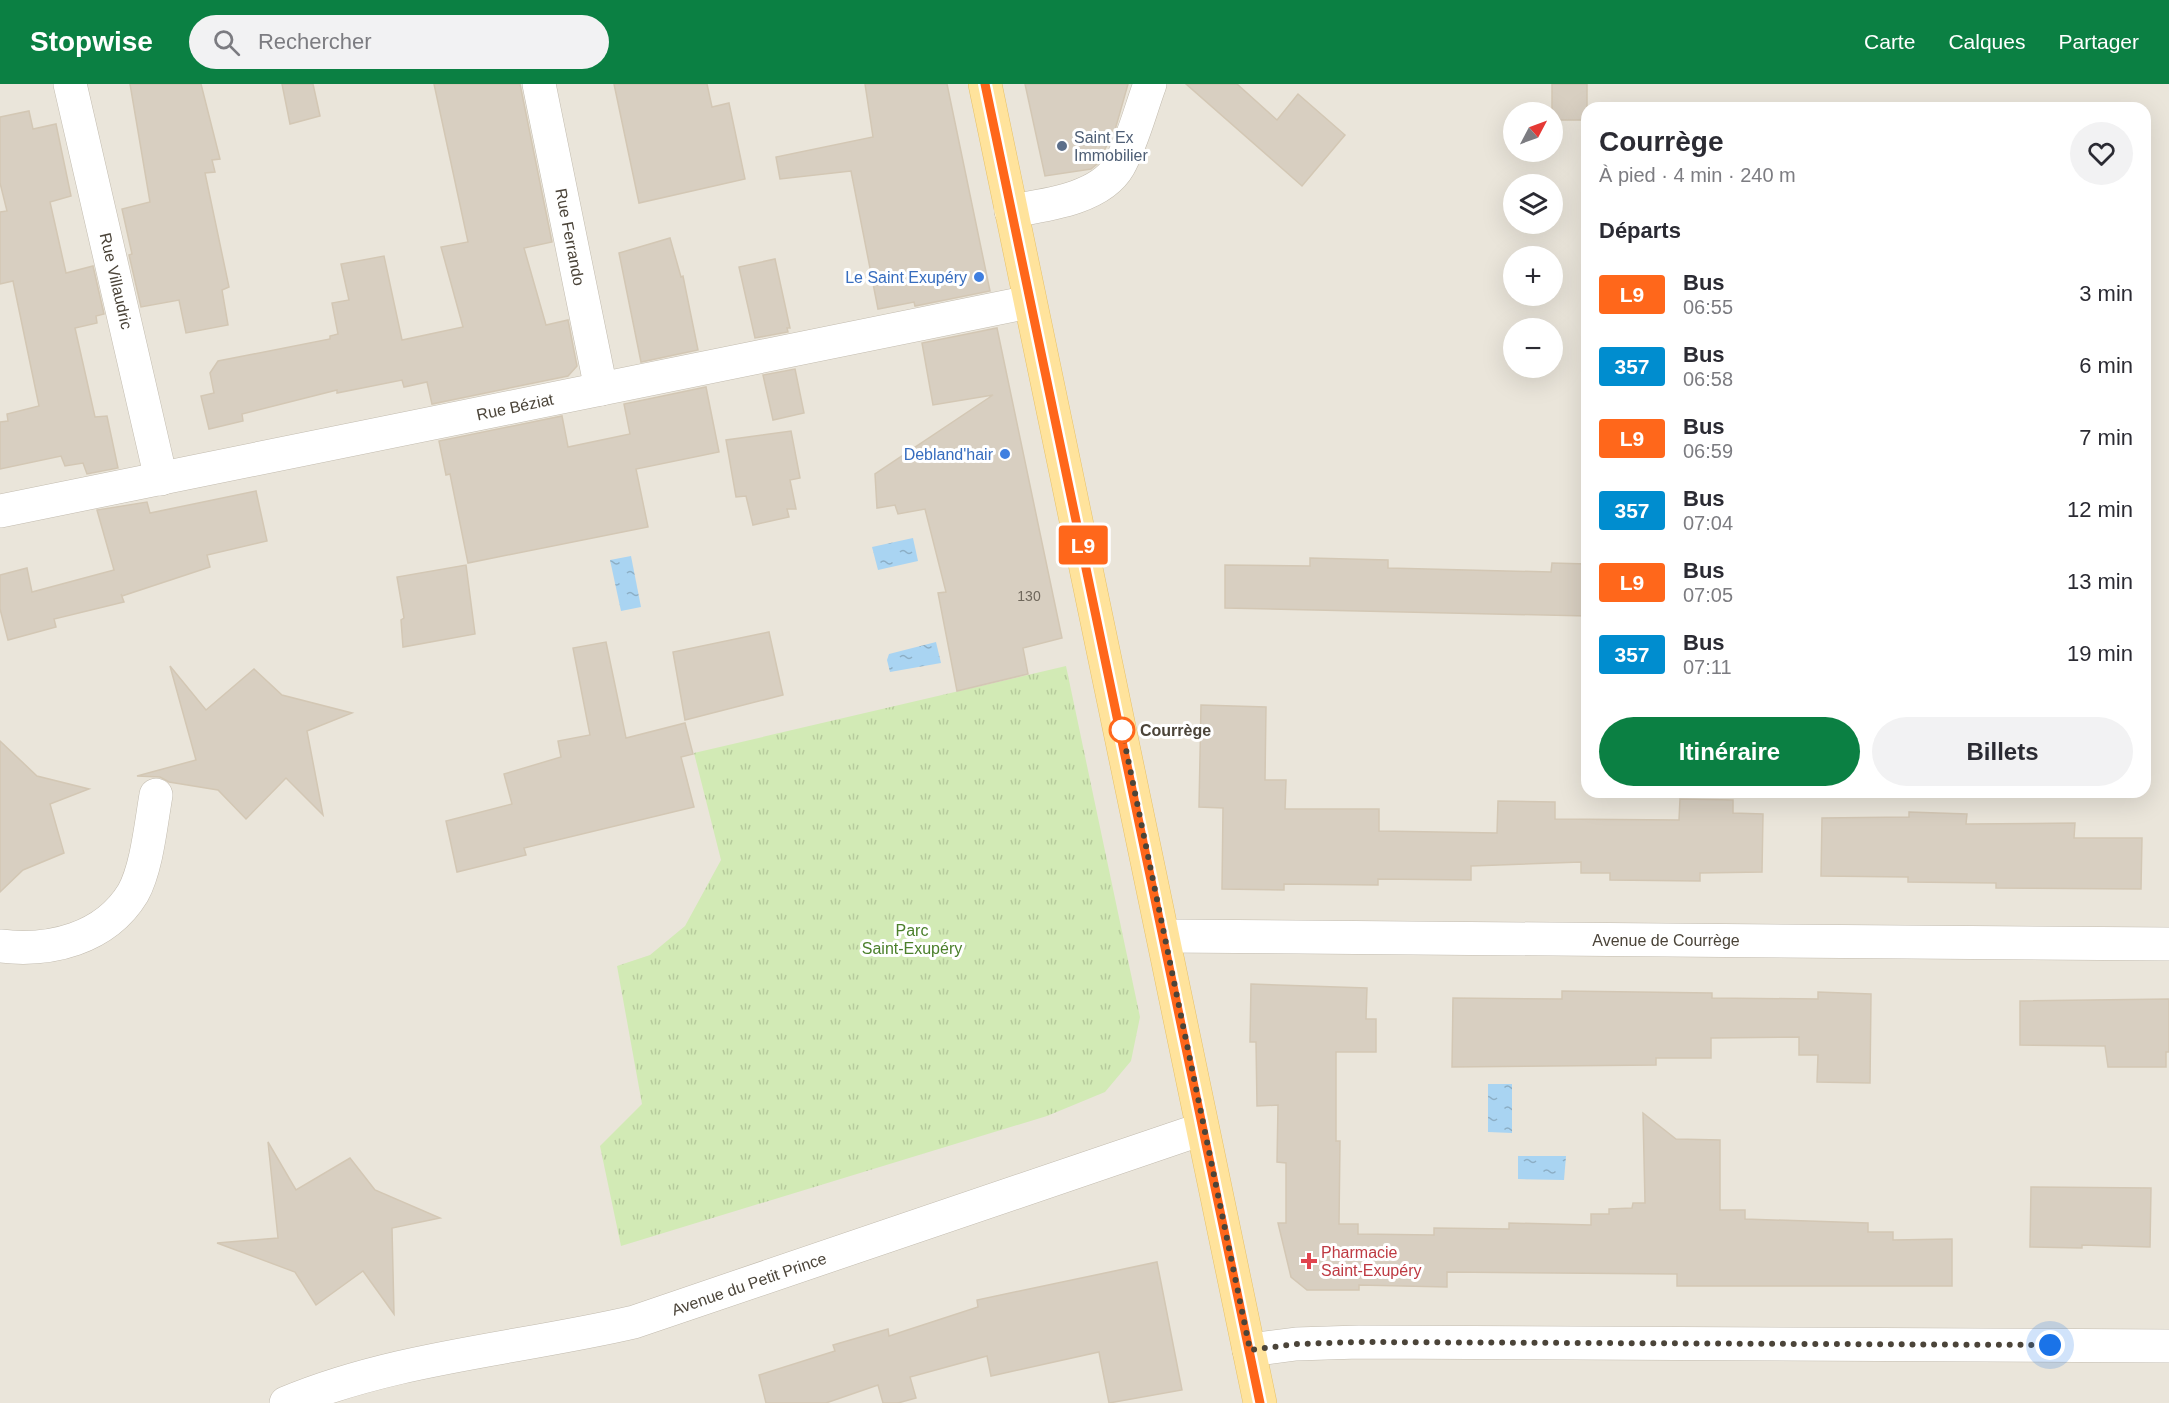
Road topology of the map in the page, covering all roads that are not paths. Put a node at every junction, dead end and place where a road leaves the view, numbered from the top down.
1 (70, 84) edge
2 (539, 84) edge
3 (985, 84) edge
4 (1150, 84) edge
5 (1011, 211) junction
6 (1029, 302) junction
7 (601, 389) junction
8 (161, 479) junction
9 (0, 511) edge
10 (156, 795) dead end
11 (1164, 936) junction
12 (2169, 944) edge
13 (0, 946) edge
14 (1202, 1129) junction
15 (2169, 1346) edge
16 (1250, 1350) junction
17 (286, 1403) edge
18 (1260, 1403) edge

1 - 8 street, Rue Villaudric
2 - 7 street, Rue Ferrando
3 - 5 main road
4 - 5 street
5 - 6 main road
6 - 7 street, Rue Béziat
6 - 11 main road
7 - 8 street, Rue Béziat
8 - 9 street, Rue Béziat
10 - 13 street
11 - 12 street, Avenue de Courrège
11 - 14 main road
14 - 16 main road
14 - 17 street, Avenue du Petit Prince
15 - 16 street
16 - 18 main road

